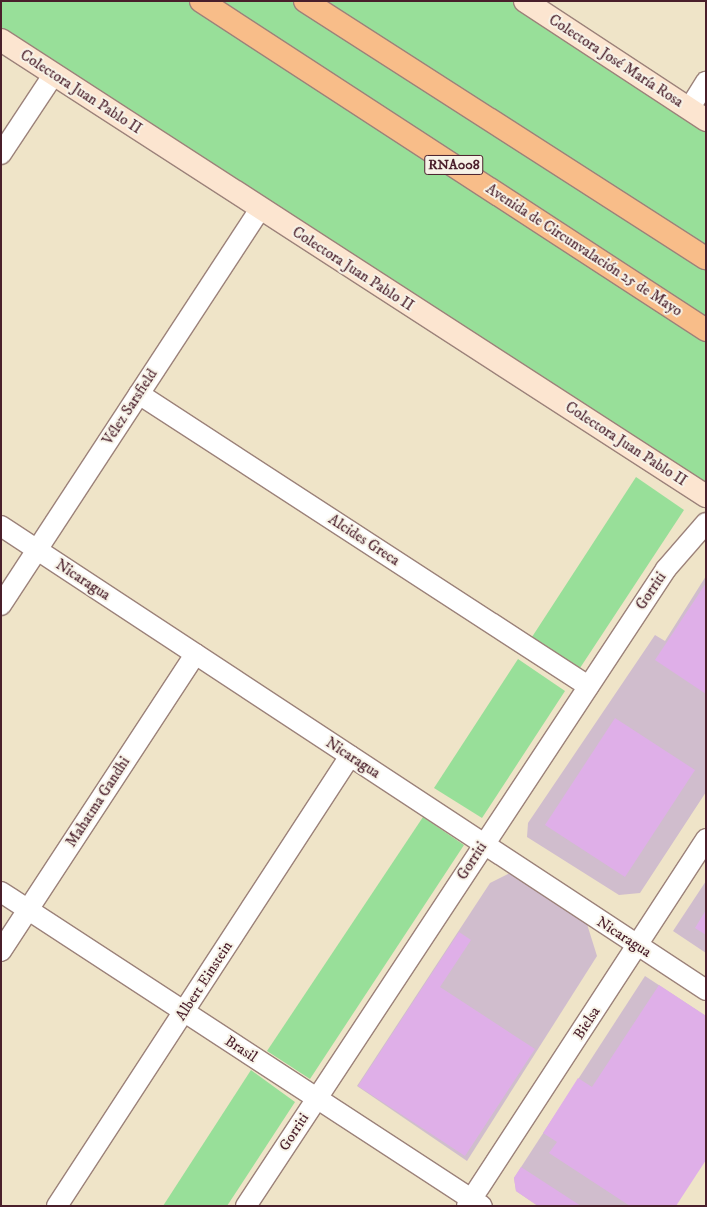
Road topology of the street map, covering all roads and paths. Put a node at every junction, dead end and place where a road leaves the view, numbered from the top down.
1 (201, 1) edge
2 (305, 1) edge
3 (525, 1) edge
4 (1, 40) edge
5 (54, 74) junction
6 (706, 82) edge
7 (697, 114) edge
8 (1, 154) edge
9 (260, 209) junction
10 (706, 258) edge
11 (706, 330) edge
12 (139, 394) junction
13 (706, 496) edge
14 (706, 522) edge
15 (1, 526) edge
16 (37, 550) junction
17 (1, 605) edge
18 (195, 654) junction
19 (588, 686) junction
20 (350, 756) junction
21 (706, 839) edge
22 (483, 844) junction
23 (1, 892) edge
24 (28, 910) junction
25 (637, 945) junction
26 (1, 951) edge
27 (706, 990) edge
28 (184, 1012) junction
29 (316, 1098) junction
30 (473, 1204) edge
31 (57, 1206) edge
32 (246, 1206) edge

1 - 11 highway, Avenida de Circunvalación 25 de Mayo / RNA008
2 - 10 highway
3 - 7 main road, Colectora José María Rosa
4 - 5 main road, Colectora Juan Pablo II
5 - 8 street
5 - 9 main road, Colectora Juan Pablo II
6 - 7 street
9 - 12 street, Vélez Sarsfield
9 - 13 main road, Colectora Juan Pablo II
12 - 16 street, Vélez Sarsfield
12 - 19 street, Alcides Greca
14 - 19 street, Gorriti
15 - 16 street, Nicaragua
16 - 17 street, Vélez Sarsfield
16 - 18 street, Nicaragua
18 - 20 street, Nicaragua
18 - 24 street, Mahatma Gandhi
19 - 22 street, Gorriti
20 - 22 street, Nicaragua
20 - 28 street, Albert Einstein
21 - 25 street, Bielsa
22 - 25 street, Nicaragua
22 - 29 street, Gorriti
23 - 24 street, Brasil
24 - 26 street, Mahatma Gandhi
24 - 28 street, Brasil
25 - 27 street, Nicaragua
25 - 30 street, Bielsa
28 - 29 street, Brasil
28 - 31 street, Albert Einstein
29 - 30 street, Brasil
29 - 32 street, Gorriti

